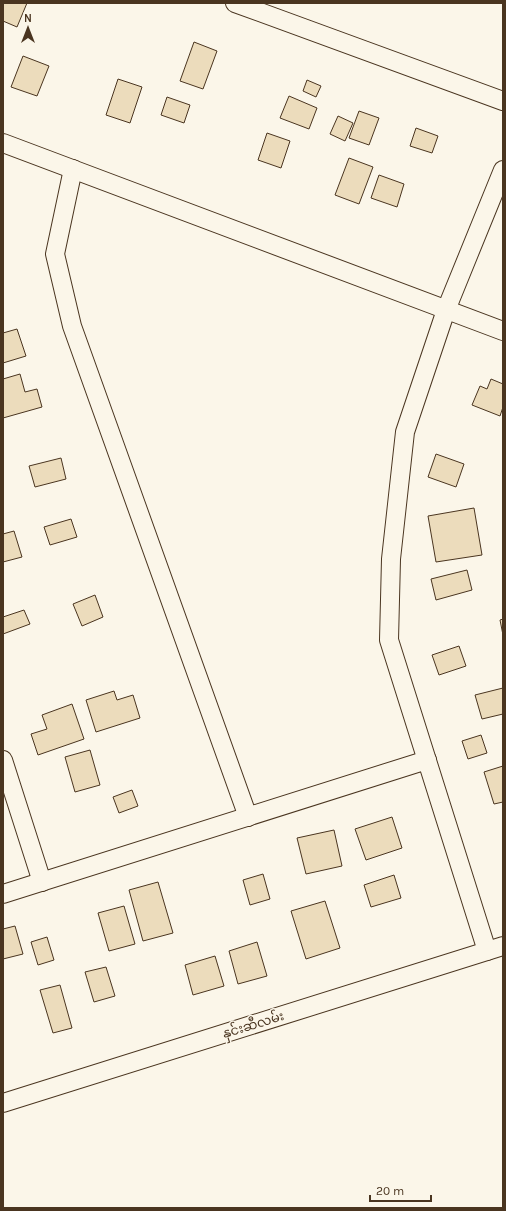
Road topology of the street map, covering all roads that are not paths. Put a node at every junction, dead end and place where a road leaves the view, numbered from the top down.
1 (236, 3) edge
2 (503, 101) edge
3 (3, 143) edge
4 (73, 169) junction
5 (503, 170) edge
6 (446, 310) junction
7 (503, 331) edge
8 (3, 760) edge
9 (427, 760) junction
10 (248, 817) junction
11 (42, 882) junction
12 (3, 894) edge
13 (495, 949) edge
14 (3, 1103) edge

1 - 2 street
3 - 4 street
4 - 6 street
4 - 10 street
5 - 6 street
6 - 7 street
6 - 9 street
8 - 11 street
9 - 10 street
9 - 13 street
10 - 11 street
11 - 12 street
13 - 14 street, နှင်းဆီလမ်း

